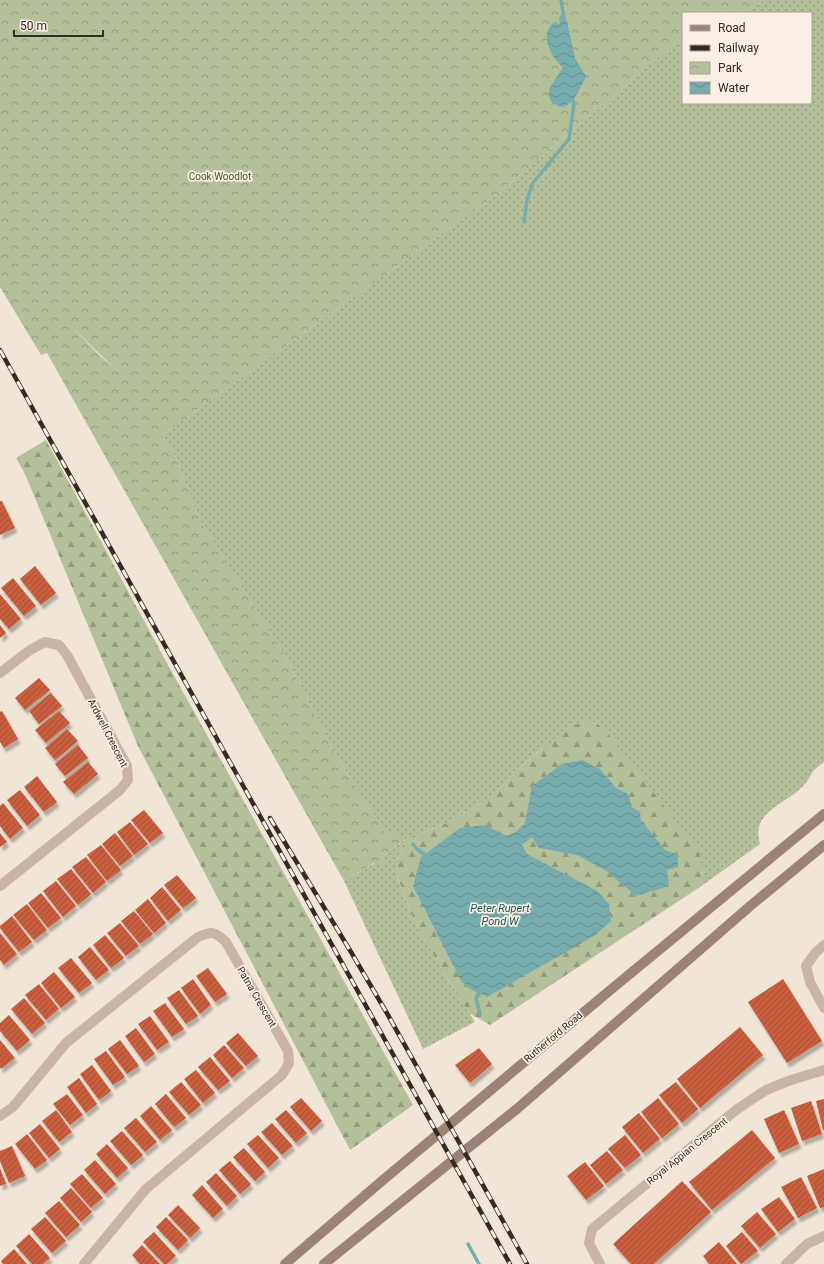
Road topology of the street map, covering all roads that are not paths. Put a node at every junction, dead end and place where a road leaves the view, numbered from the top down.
1 (0, 673) edge
2 (824, 814) edge
3 (824, 845) edge
4 (0, 886) edge
5 (824, 945) edge
6 (824, 1008) edge
7 (824, 1070) edge
8 (0, 1116) edge
9 (824, 1236) edge
10 (84, 1264) edge
11 (286, 1264) edge
12 (324, 1264) edge
13 (600, 1264) edge
14 (786, 1264) edge

1 - 4 street, Ardwell Crescent
2 - 11 main road, Rutherford Road
3 - 12 main road
5 - 6 street
7 - 13 street, Royal Appian Crescent
8 - 10 street, Patna Crescent
9 - 14 street

